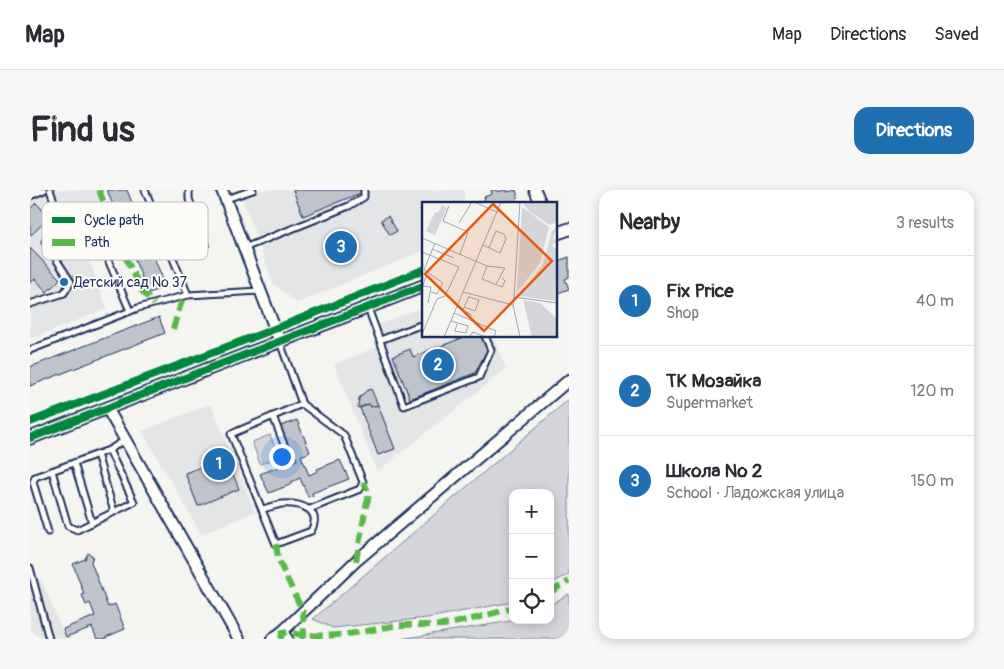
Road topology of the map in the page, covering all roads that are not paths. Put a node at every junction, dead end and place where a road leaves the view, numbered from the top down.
1 (44, 190) edge
2 (50, 190) edge
3 (145, 190) edge
4 (253, 190) edge
5 (364, 190) edge
6 (535, 190) edge
7 (224, 194) edge
8 (30, 196) edge
9 (54, 202) edge
10 (150, 202) edge
11 (540, 202) edge
12 (569, 229) edge
13 (556, 234) edge
14 (244, 248) junction
15 (56, 260) edge
16 (173, 260) edge
17 (109, 262) dead end
18 (422, 286) edge
19 (260, 291) junction
20 (188, 296) junction
21 (30, 304) edge
22 (368, 307) junction
23 (130, 311) junction
24 (422, 324) edge
25 (487, 338) edge
26 (380, 340) junction
27 (280, 342) junction
28 (30, 350) edge
29 (569, 380) edge
30 (302, 404) junction
31 (107, 408) junction
32 (273, 416) junction
33 (30, 438) edge
34 (125, 440) junction
35 (109, 450) junction
36 (97, 454) junction
37 (288, 455) dead end
38 (74, 463) junction
39 (52, 471) junction
40 (262, 509) junction
41 (310, 509) junction
42 (114, 512) junction
43 (92, 523) junction
44 (48, 532) dead end
45 (30, 568) edge
46 (285, 635) edge
47 (49, 639) edge
48 (239, 639) edge
49 (272, 639) edge

1 - 8 lane
2 - 9 lane
3 - 10 lane
4 - 7 lane
5 - 14 lane
6 - 11 street
7 - 14 street
12 - 13 street
14 - 19 street
15 - 21 lane
16 - 20 lane
17 - 23 lane
18 - 22 street
19 - 20 lane
19 - 27 street
20 - 23 lane
22 - 26 lane
22 - 27 street
23 - 28 lane
24 - 26 lane
25 - 26 lane
27 - 30 lane
27 - 31 street
29 - 46 street
30 - 32 lane
30 - 41 lane
31 - 33 street
31 - 34 street
32 - 37 lane
32 - 40 lane
34 - 35 lane
34 - 48 street
35 - 36 lane
35 - 42 lane
36 - 38 lane
36 - 42 lane
38 - 39 lane
38 - 43 lane
39 - 43 lane
39 - 44 lane
40 - 41 lane
40 - 41 lane
42 - 43 lane
45 - 47 lane
46 - 49 street

